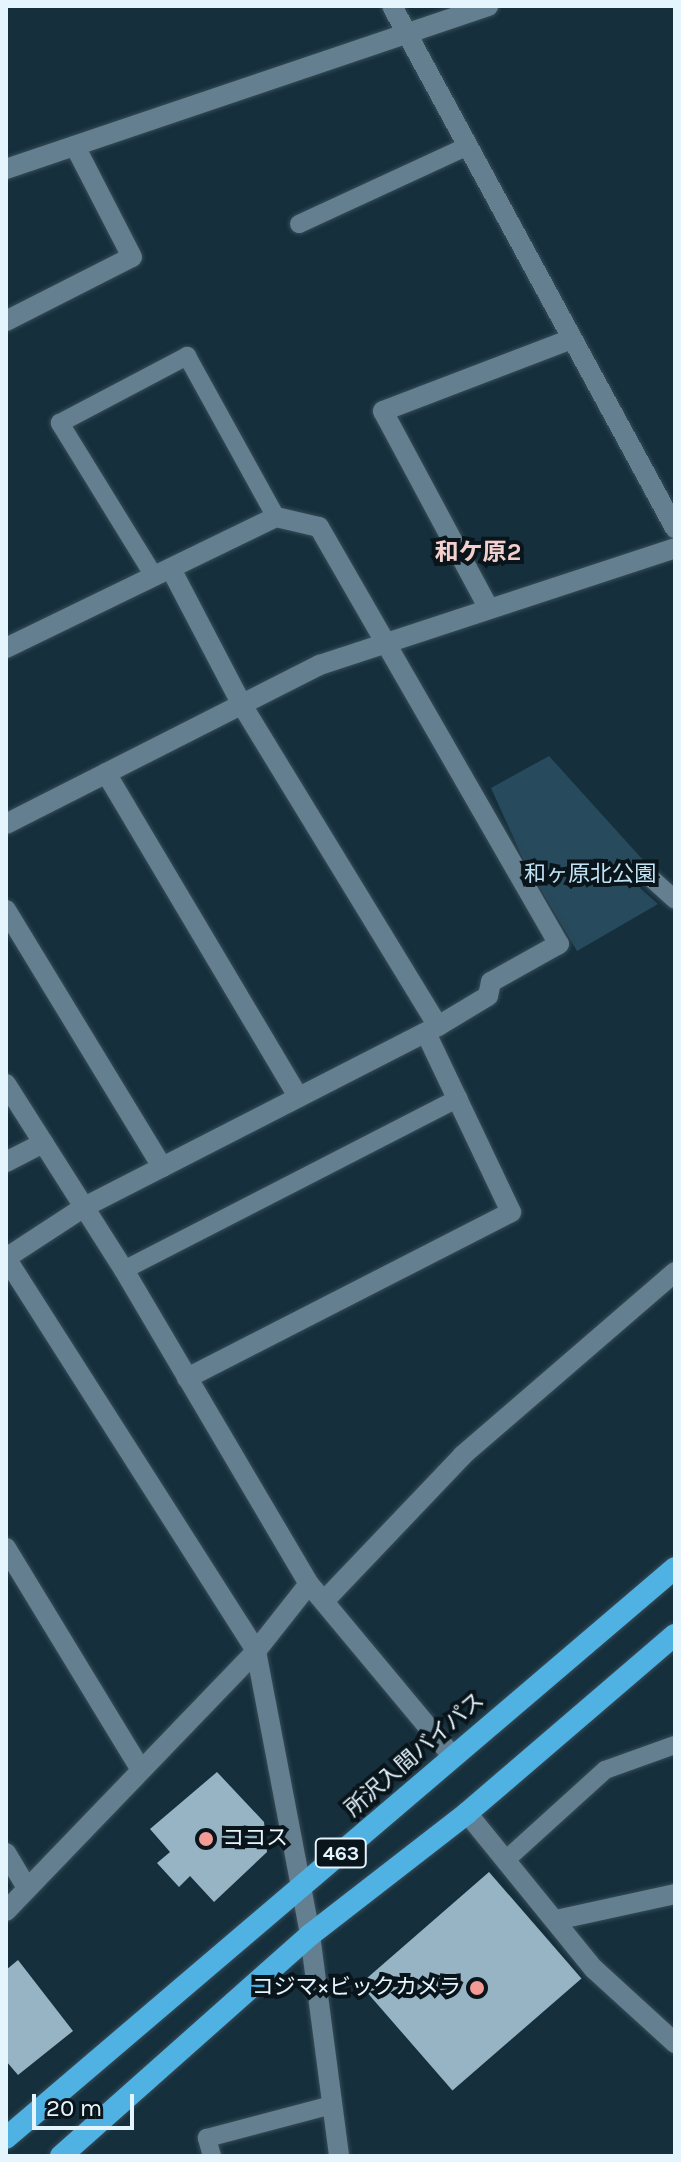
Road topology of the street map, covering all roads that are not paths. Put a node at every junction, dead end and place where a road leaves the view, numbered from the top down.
1 (392, 6) edge
2 (488, 6) edge
3 (408, 34) junction
4 (75, 146) junction
5 (468, 146) junction
6 (6, 169) edge
7 (299, 224) dead end
8 (6, 321) edge
9 (572, 339) junction
10 (276, 517) junction
11 (675, 528) edge
12 (675, 548) edge
13 (163, 572) junction
14 (488, 607) junction
15 (383, 642) junction
16 (6, 648) edge
17 (242, 705) junction
18 (106, 773) junction
19 (6, 824) edge
20 (652, 879) dead end
21 (675, 900) edge
22 (6, 910) edge
23 (432, 1030) junction
24 (6, 1084) edge
25 (298, 1097) junction
26 (458, 1098) junction
27 (43, 1143) junction
28 (6, 1162) edge
29 (162, 1167) junction
30 (84, 1207) junction
31 (6, 1258) edge
32 (124, 1270) junction
33 (675, 1272) edge
34 (187, 1378) junction
35 (6, 1548) edge
36 (675, 1568) edge
37 (309, 1584) junction
38 (327, 1598) junction
39 (675, 1635) edge
40 (256, 1651) junction
41 (675, 1745) edge
42 (453, 1757) junction
43 (141, 1770) junction
44 (467, 1813) junction
45 (6, 1853) edge
46 (508, 1858) junction
47 (27, 1888) junction
48 (297, 1890) junction
49 (675, 1894) edge
50 (6, 1911) edge
51 (556, 1920) junction
52 (310, 1935) junction
53 (675, 2043) edge
54 (332, 2105) junction
55 (6, 2138) edge
56 (61, 2156) edge
57 (212, 2156) edge
58 (339, 2156) edge

1 - 3 street
2 - 3 street
3 - 4 street
3 - 5 street
4 - 6 street
4 - 8 street
5 - 7 lane
5 - 9 street
9 - 11 street
9 - 14 street
10 - 13 street
10 - 13 lane
10 - 15 street
12 - 14 street
13 - 16 street
13 - 17 street
14 - 15 street
15 - 17 street
15 - 23 street
17 - 18 street
17 - 23 street
18 - 19 street
18 - 25 street
20 - 21 lane
22 - 29 street
23 - 25 street
23 - 26 street
24 - 27 street
25 - 29 street
26 - 32 lane
26 - 34 street
27 - 28 street
27 - 30 street
29 - 30 street
30 - 31 street
30 - 32 street
31 - 40 street
32 - 34 street
33 - 38 street
34 - 37 street
35 - 43 street
36 - 42 highway, 所沢入間バイパス / 463
37 - 38 street
37 - 40 street
38 - 42 street
39 - 44 highway, 463
40 - 43 street
40 - 48 street
41 - 46 lane
42 - 48 highway, 所沢入間バイパス / 463
43 - 47 street
44 - 46 street
44 - 52 highway, 463
45 - 47 street
46 - 51 street
47 - 50 street
48 - 52 street
48 - 55 highway, 所沢入間バイパス / 463
49 - 51 street
51 - 53 street
52 - 54 street
52 - 56 highway, 463
54 - 57 lane
54 - 58 street

